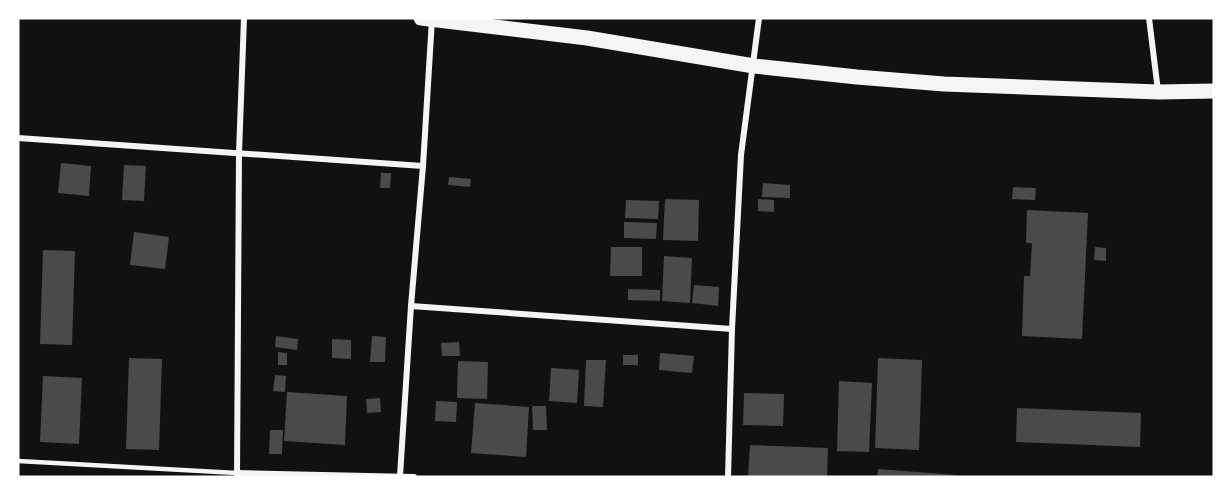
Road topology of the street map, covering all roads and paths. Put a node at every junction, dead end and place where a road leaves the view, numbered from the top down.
1 (244, 18) edge
2 (428, 18) edge
3 (759, 18) edge
4 (1149, 18) edge
5 (754, 66) junction
6 (1214, 91) edge
7 (1159, 92) junction
8 (18, 138) edge
9 (239, 153) junction
10 (423, 165) junction
11 (411, 306) junction
12 (732, 329) junction
13 (18, 462) edge
14 (237, 475) edge
15 (400, 476) edge
16 (414, 477) edge
17 (728, 477) edge

1 - 9 street
2 - 5 main road
2 - 10 street
3 - 5 street
4 - 7 street
5 - 7 main road
5 - 12 street
6 - 7 main road
8 - 9 street
9 - 10 street
9 - 14 street
10 - 11 street
11 - 12 street
11 - 15 street
12 - 17 street
13 - 14 lane
14 - 15 street
15 - 16 street

